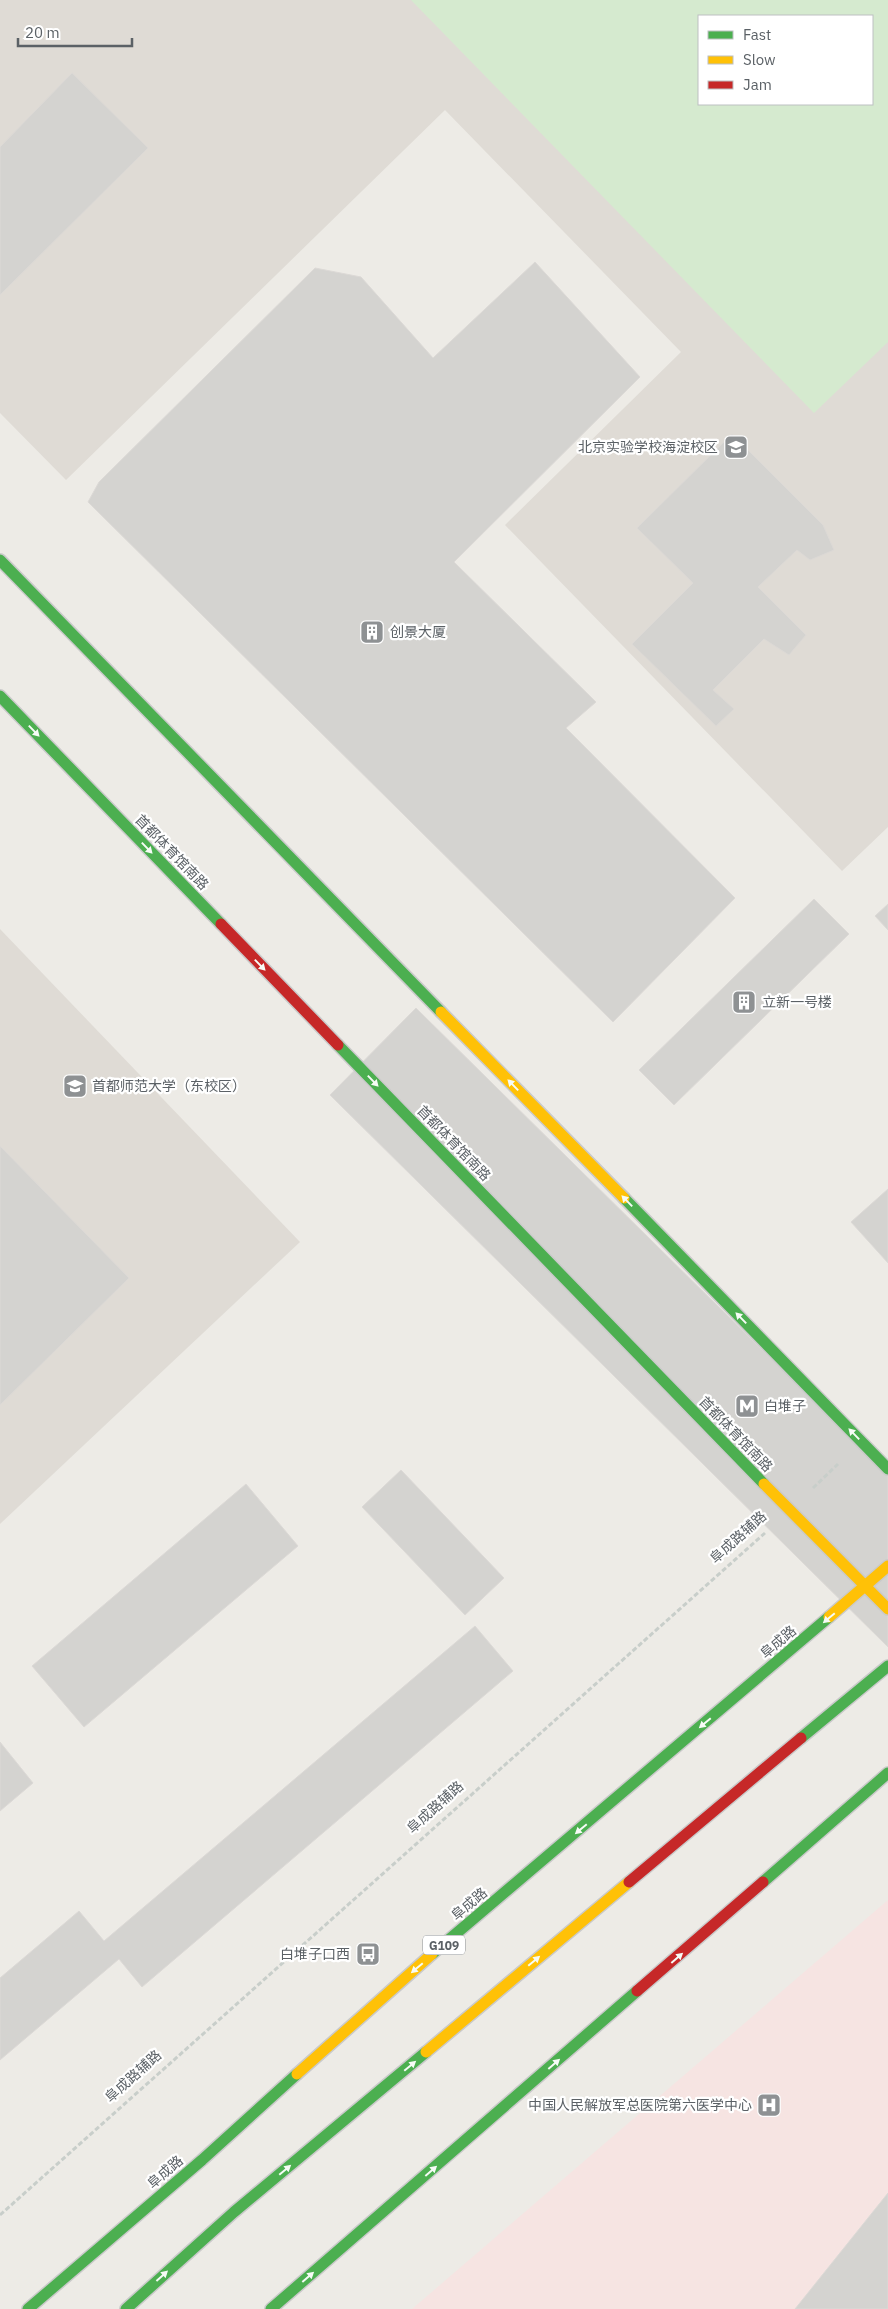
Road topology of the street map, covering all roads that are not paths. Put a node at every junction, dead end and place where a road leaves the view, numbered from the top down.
1 (0, 560) edge
2 (0, 696) edge
3 (888, 1469) edge
4 (888, 1566) edge
5 (866, 1587) junction
6 (888, 1608) edge
7 (888, 1666) edge
8 (888, 1773) edge
9 (28, 2309) edge
10 (126, 2309) edge
11 (271, 2309) edge

3 -> 1 main road
2 -> 5 main road, 首都体育馆南路
4 - 5 main road, 阜成路 / G109
5 - 6 main road, 首都体育馆南路
5 -> 9 main road, 阜成路 / G109
10 -> 7 main road
11 -> 8 main road

